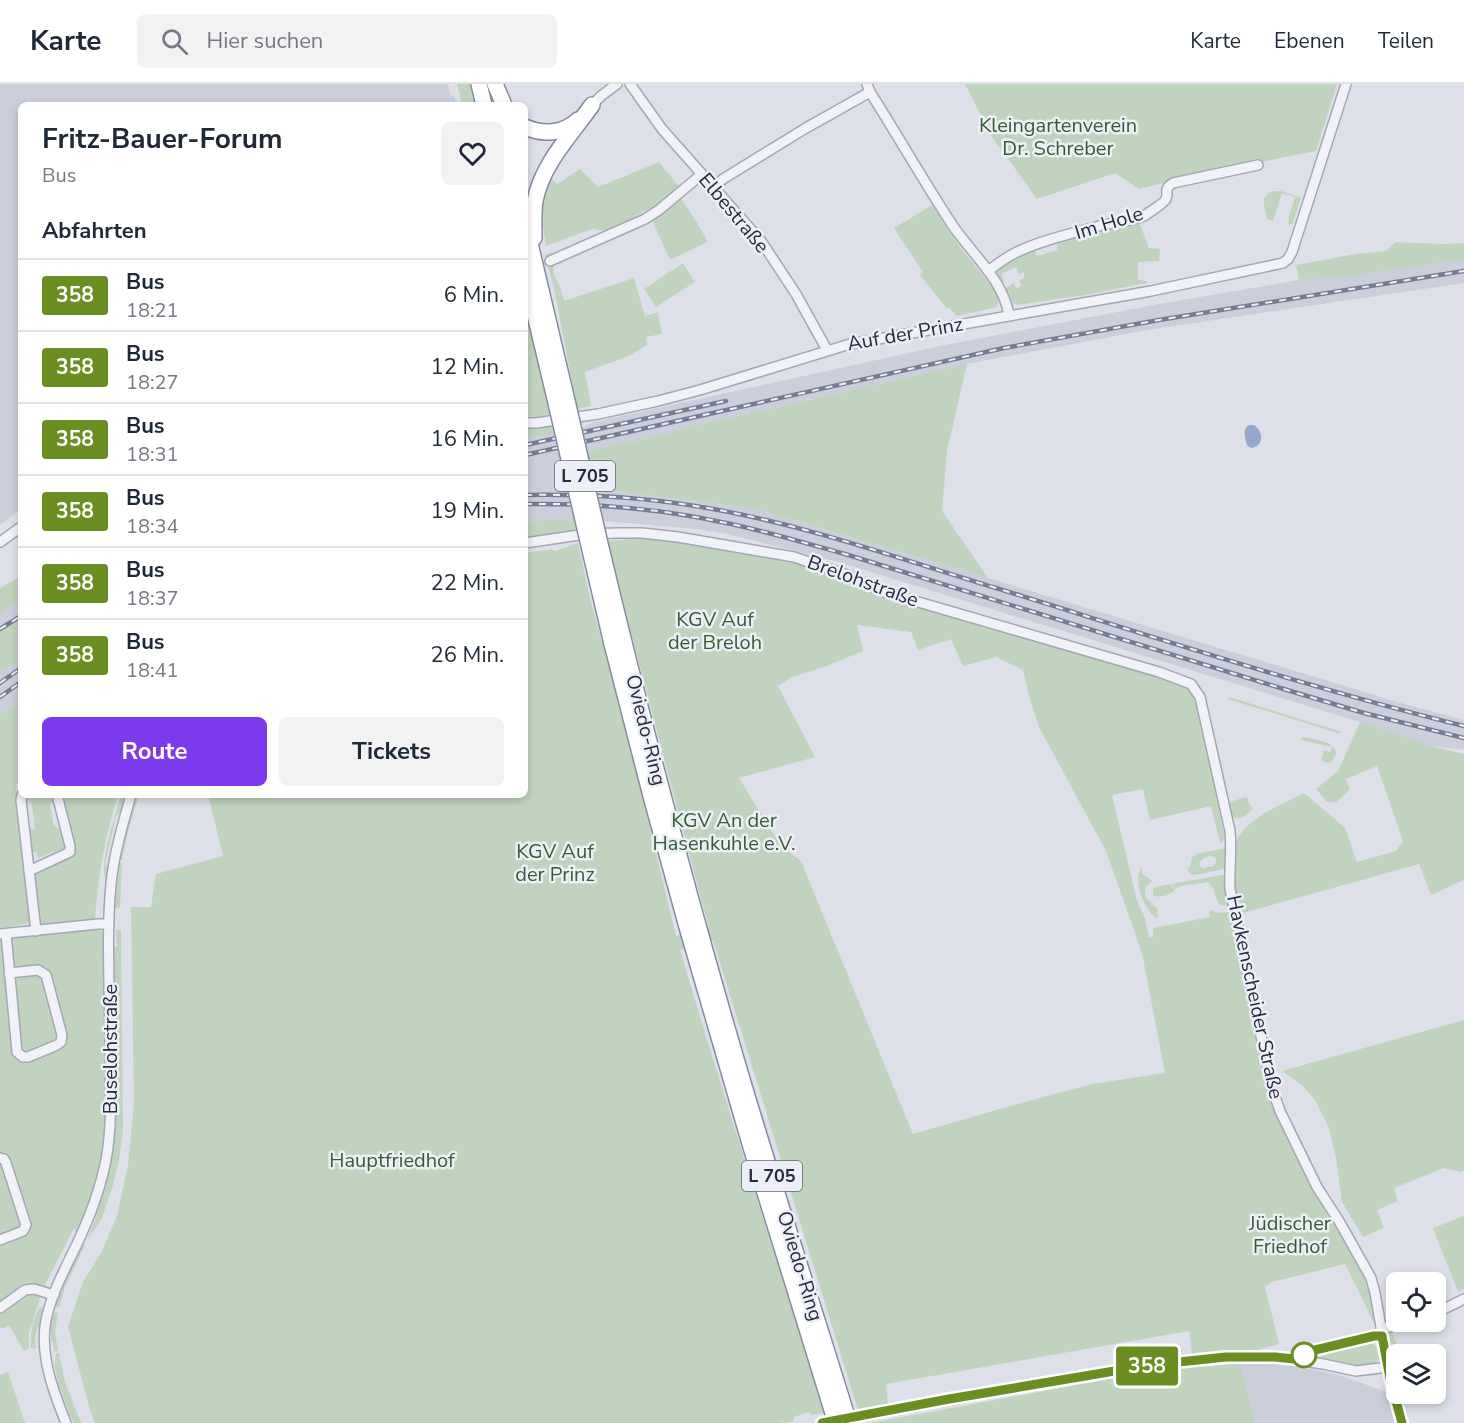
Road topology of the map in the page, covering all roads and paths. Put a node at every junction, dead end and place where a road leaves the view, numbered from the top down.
1 (479, 84) edge
2 (493, 84) edge
3 (617, 84) edge
4 (630, 84) edge
5 (1346, 84) edge
6 (868, 88) edge
7 (483, 102) edge
8 (496, 102) edge
9 (502, 102) edge
10 (592, 105) junction
11 (528, 128) edge
12 (1258, 165) dead end
13 (702, 174) junction
14 (714, 187) junction
15 (528, 234) edge
16 (533, 253) junction
17 (550, 261) dead end
18 (988, 271) junction
19 (528, 285) edge
20 (528, 295) edge
21 (534, 310) junction
22 (1009, 315) junction
23 (827, 350) junction
24 (563, 406) junction
25 (528, 423) edge
26 (18, 529) edge
27 (0, 542) edge
28 (528, 543) edge
29 (1191, 684) joint
30 (21, 798) edge
31 (58, 798) edge
32 (130, 798) edge
33 (29, 871) junction
34 (110, 924) junction
35 (36, 931) junction
36 (3, 934) edge
37 (9, 974) junction
38 (0, 1158) edge
39 (0, 1240) edge
40 (54, 1295) junction
41 (1464, 1299) edge
42 (0, 1308) edge
43 (1446, 1308) edge
44 (1386, 1328) edge
45 (1381, 1329) junction
46 (1386, 1357) edge
47 (1386, 1368) edge
48 (1397, 1404) edge
49 (838, 1414) edge
50 (66, 1423) edge
51 (822, 1423) edge
52 (849, 1423) edge
53 (1402, 1423) edge

1 - 7 highway
2 - 8 highway
2 - 9 highway
3 - 10 street
4 - 13 street, Elbestraße
5 - 22 street, Auf der Prinz
6 - 14 street
6 - 18 street
10 - 11 highway
10 - 16 highway, L 705
12 - 18 street, Im Hole
13 - 14 street, Elbestraße
13 - 17 street
14 - 23 street, Elbestraße
15 - 16 highway, L 705
16 - 24 highway, Oviedo-Ring / L 705
18 - 22 street
19 - 21 highway, Oviedo-Ring / L 705
20 - 21 highway, L 705
21 - 24 highway, Oviedo-Ring / L 705
22 - 23 street, Auf der Prinz
23 - 25 street, Auf der Prinz
24 - 49 highway, Oviedo-Ring / L 705, bridge
26 - 27 street
28 - 29 street, Brelohstraße
29 - 45 street, Havkenscheider Straße
30 - 33 street
31 - 33 street
32 - 34 street, Buselohstraße
33 - 35 street
34 - 35 street
34 - 40 street, Buselohstraße
35 - 36 street
36 - 37 street
37 - 37 street
38 - 39 street
40 - 42 street
40 - 50 street, Buselohstraße
41 - 43 street
44 - 45 street
45 - 46 street, Havkenscheider Straße
47 - 51 street, bridge
48 - 53 street, Havkenscheider Straße
49 - 52 highway, L 705

